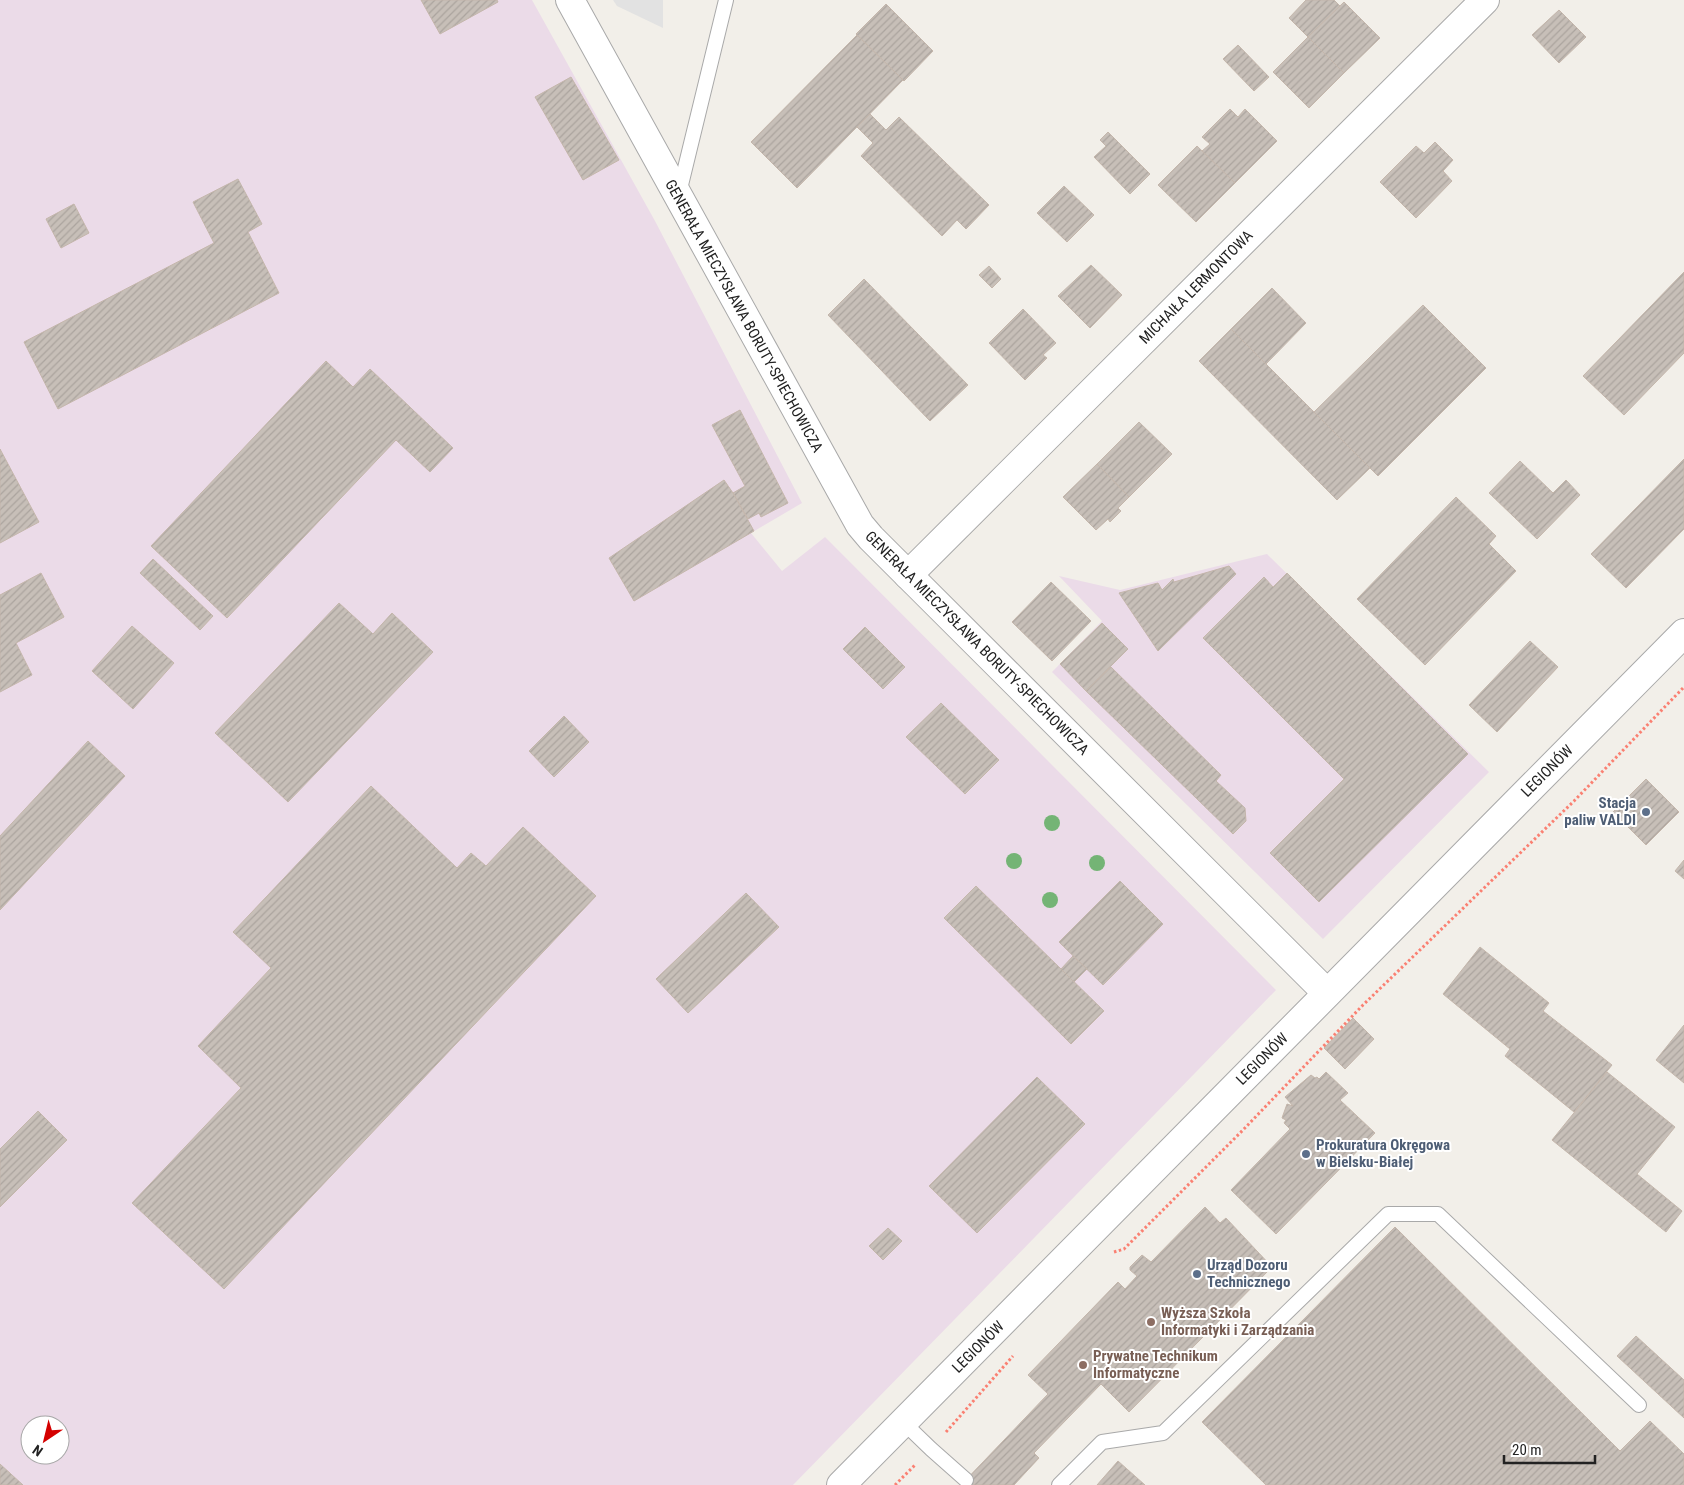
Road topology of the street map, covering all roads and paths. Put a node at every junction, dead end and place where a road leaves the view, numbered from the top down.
1 (570, 0) edge
2 (726, 0) edge
3 (1485, 0) edge
4 (678, 196) junction
5 (908, 575) junction
6 (1684, 633) edge
7 (1684, 687) edge
8 (1327, 993) junction
9 (1111, 1253) dead end
10 (1015, 1354) dead end
11 (1639, 1405) dead end
12 (904, 1422) junction
13 (931, 1449) junction
14 (966, 1480) dead end
15 (841, 1485) edge
16 (895, 1485) edge
17 (1059, 1485) edge

1 - 4 street, GENERAŁA MIECZYSŁAWA BORUTY-SPIECHOWICZA
2 - 4 lane
3 - 5 street, MICHAIŁA LERMONTOWA
4 - 5 street, GENERAŁA MIECZYSŁAWA BORUTY-SPIECHOWICZA
5 - 8 street, GENERAŁA MIECZYSŁAWA BORUTY-SPIECHOWICZA
6 - 8 street, LEGIONÓW
7 - 9 path
8 - 12 street, LEGIONÓW
10 - 13 path
11 - 17 lane
12 - 13 lane
12 - 15 street, LEGIONÓW
13 - 14 lane
13 - 16 path

